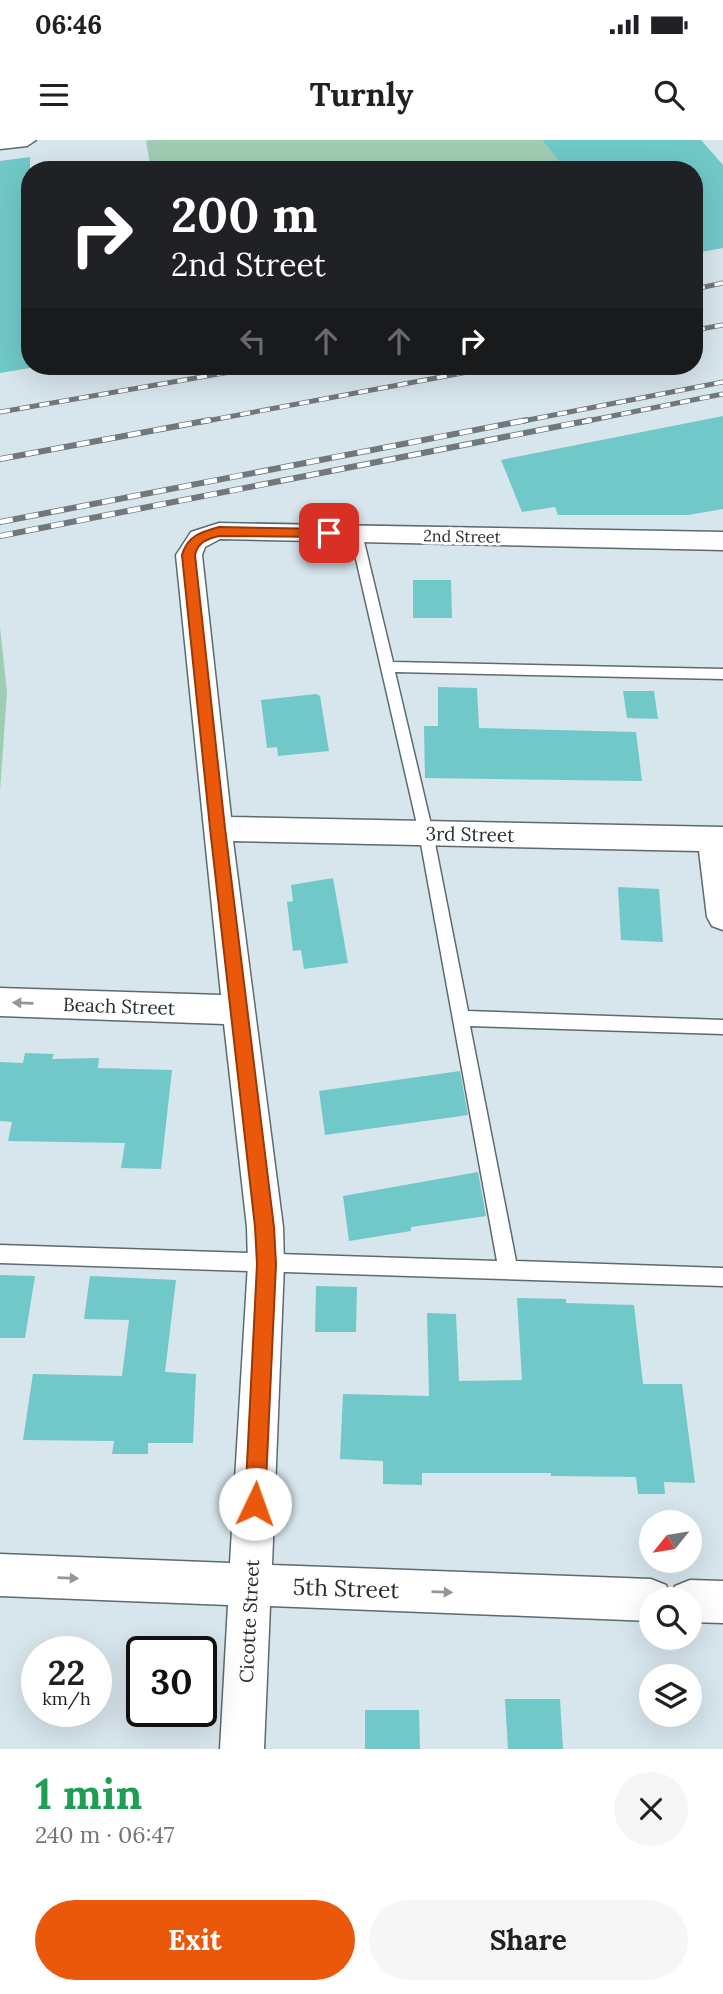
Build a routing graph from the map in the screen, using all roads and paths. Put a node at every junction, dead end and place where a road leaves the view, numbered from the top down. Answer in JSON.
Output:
{"nodes":[{"id":1,"x":27,"y":140,"type":"edge"},
{"id":2,"x":0,"y":143,"type":"edge"},
{"id":3,"x":356,"y":533,"type":"junction"},
{"id":4,"x":202,"y":536,"type":"joint"},
{"id":5,"x":723,"y":541,"type":"edge"},
{"id":6,"x":387,"y":667,"type":"junction"},
{"id":7,"x":723,"y":674,"type":"edge"},
{"id":8,"x":217,"y":828,"type":"junction"},
{"id":9,"x":426,"y":833,"type":"junction"},
{"id":10,"x":718,"y":839,"type":"edge"},
{"id":11,"x":723,"y":917,"type":"edge"},
{"id":12,"x":0,"y":1002,"type":"edge"},
{"id":13,"x":238,"y":1010,"type":"junction"},
{"id":14,"x":461,"y":1018,"type":"junction"},
{"id":15,"x":723,"y":1027,"type":"edge"},
{"id":16,"x":0,"y":1254,"type":"edge"},
{"id":17,"x":267,"y":1264,"type":"junction"},
{"id":18,"x":509,"y":1270,"type":"junction"},
{"id":19,"x":723,"y":1277,"type":"edge"},
{"id":20,"x":0,"y":1575,"type":"edge"},
{"id":21,"x":251,"y":1585,"type":"junction"},
{"id":22,"x":639,"y":1600,"type":"edge"},
{"id":23,"x":702,"y":1601,"type":"edge"},
{"id":24,"x":723,"y":1602,"type":"edge"},
{"id":25,"x":242,"y":1749,"type":"edge"}],
"edges":[{"from":1,"to":2,"type":"street"},
{"from":3,"to":4,"type":"street","name":"2nd Street"},
{"from":3,"to":5,"type":"street","name":"2nd Street"},
{"from":3,"to":6,"type":"lane"},
{"from":4,"to":8,"type":"street","name":"Cicotte Street"},
{"from":6,"to":7,"type":"lane"},
{"from":6,"to":9,"type":"lane"},
{"from":8,"to":9,"type":"street","name":"3rd Street"},
{"from":8,"to":13,"type":"street","name":"Cicotte Street"},
{"from":9,"to":10,"type":"street","name":"3rd Street"},
{"from":9,"to":14,"type":"lane"},
{"from":10,"to":11,"type":"street"},
{"from":13,"to":12,"type":"street","name":"Beach Street","one_way":true},
{"from":13,"to":17,"type":"street","name":"Cicotte Street"},
{"from":14,"to":15,"type":"lane"},
{"from":14,"to":18,"type":"lane"},
{"from":16,"to":17,"type":"lane"},
{"from":17,"to":18,"type":"lane"},
{"from":17,"to":21,"type":"street","name":"Cicotte Street"},
{"from":18,"to":19,"type":"lane"},
{"from":20,"to":21,"type":"street","name":"5th Street","one_way":true},
{"from":21,"to":22,"type":"street","name":"5th Street","one_way":true},
{"from":21,"to":25,"type":"street","name":"Cicotte Street"},
{"from":23,"to":24,"type":"street"}]}
